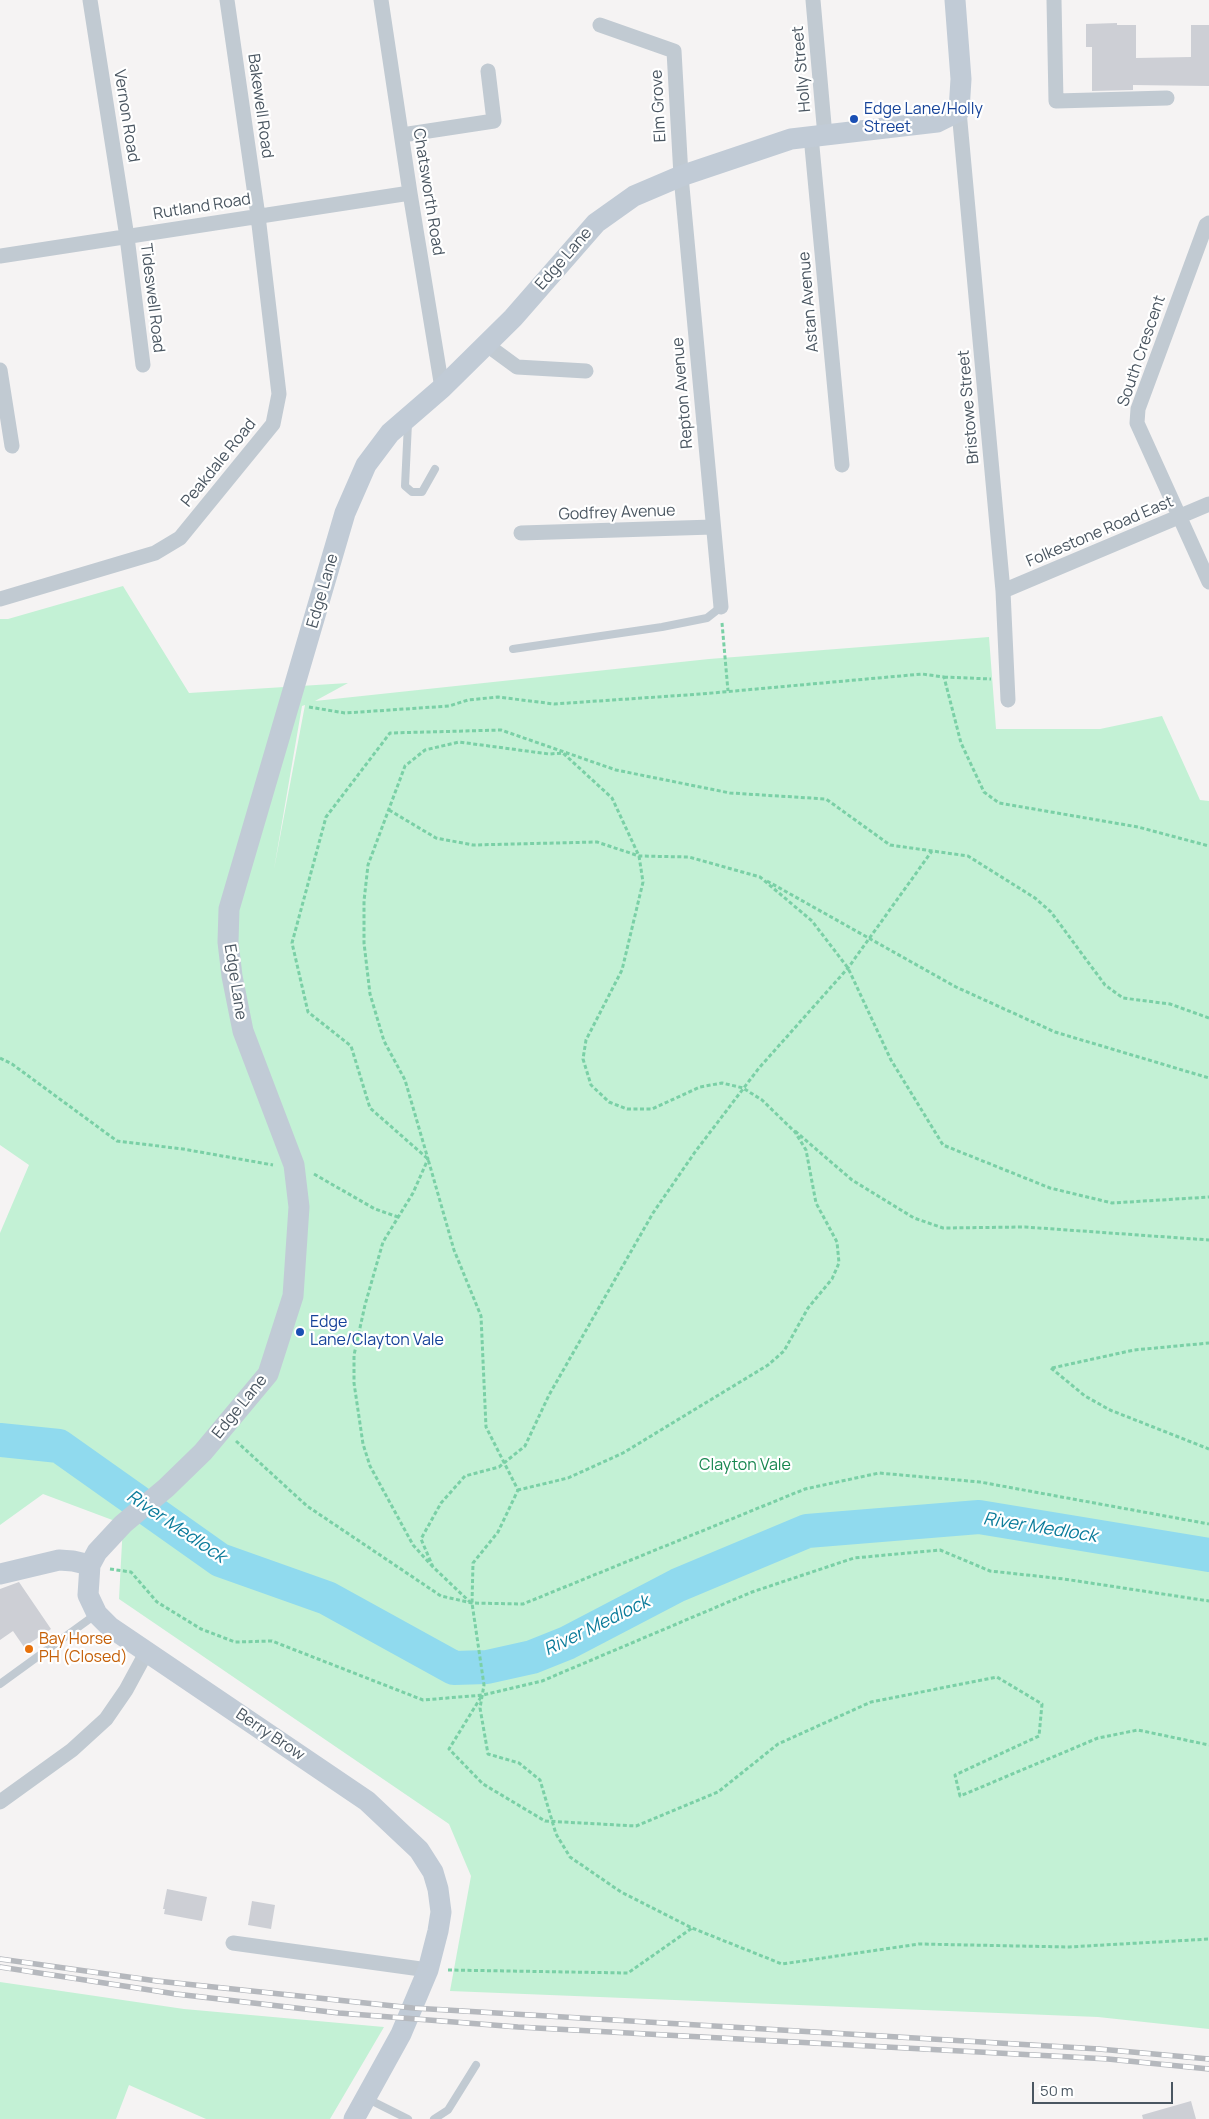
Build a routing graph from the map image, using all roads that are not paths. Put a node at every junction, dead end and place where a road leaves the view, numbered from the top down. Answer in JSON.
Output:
{"nodes":[{"id":1,"x":90,"y":0,"type":"edge"},
{"id":2,"x":227,"y":0,"type":"edge"},
{"id":3,"x":381,"y":0,"type":"edge"},
{"id":4,"x":813,"y":0,"type":"edge"},
{"id":5,"x":955,"y":0,"type":"edge"},
{"id":6,"x":1054,"y":0,"type":"edge"},
{"id":7,"x":600,"y":25,"type":"dead end"},
{"id":8,"x":488,"y":71,"type":"dead end"},
{"id":9,"x":1167,"y":98,"type":"dead end"},
{"id":10,"x":959,"y":111,"type":"junction"},
{"id":11,"x":402,"y":135,"type":"junction"},
{"id":12,"x":818,"y":136,"type":"junction"},
{"id":13,"x":681,"y":176,"type":"junction"},
{"id":14,"x":410,"y":193,"type":"junction"},
{"id":15,"x":258,"y":216,"type":"junction"},
{"id":16,"x":1209,"y":223,"type":"edge"},
{"id":17,"x":127,"y":236,"type":"junction"},
{"id":18,"x":0,"y":256,"type":"edge"},
{"id":19,"x":487,"y":345,"type":"junction"},
{"id":20,"x":143,"y":365,"type":"dead end"},
{"id":21,"x":0,"y":370,"type":"edge"},
{"id":22,"x":586,"y":371,"type":"dead end"},
{"id":23,"x":442,"y":388,"type":"junction"},
{"id":24,"x":408,"y":418,"type":"junction"},
{"id":25,"x":12,"y":446,"type":"dead end"},
{"id":26,"x":842,"y":465,"type":"dead end"},
{"id":27,"x":435,"y":468,"type":"dead end"},
{"id":28,"x":1209,"y":504,"type":"edge"},
{"id":29,"x":1180,"y":518,"type":"junction"},
{"id":30,"x":713,"y":527,"type":"junction"},
{"id":31,"x":521,"y":533,"type":"dead end"},
{"id":32,"x":1209,"y":582,"type":"edge"},
{"id":33,"x":1003,"y":591,"type":"junction"},
{"id":34,"x":0,"y":599,"type":"edge"},
{"id":35,"x":721,"y":607,"type":"joint"},
{"id":36,"x":513,"y":649,"type":"dead end"},
{"id":37,"x":1008,"y":700,"type":"dead end"},
{"id":38,"x":123,"y":1524,"type":"joint"},
{"id":39,"x":90,"y":1566,"type":"junction"},
{"id":40,"x":0,"y":1574,"type":"edge"},
{"id":41,"x":97,"y":1614,"type":"junction"},
{"id":42,"x":146,"y":1653,"type":"junction"},
{"id":43,"x":0,"y":1684,"type":"edge"},
{"id":44,"x":0,"y":1802,"type":"edge"},
{"id":45,"x":233,"y":1943,"type":"dead end"},
{"id":46,"x":428,"y":1970,"type":"junction"},
{"id":47,"x":476,"y":2066,"type":"dead end"},
{"id":48,"x":366,"y":2098,"type":"junction"},
{"id":49,"x":354,"y":2119,"type":"edge"},
{"id":50,"x":408,"y":2119,"type":"edge"},
{"id":51,"x":434,"y":2119,"type":"edge"}],
"edges":[{"from":1,"to":17,"type":"street","name":"Vernon Road"},
{"from":2,"to":15,"type":"street","name":"Bakewell Road"},
{"from":3,"to":11,"type":"street","name":"Chatsworth Road"},
{"from":4,"to":12,"type":"street","name":"Holly Street"},
{"from":5,"to":10,"type":"street"},
{"from":6,"to":9,"type":"street"},
{"from":7,"to":13,"type":"street","name":"Elm Grove"},
{"from":8,"to":11,"type":"street"},
{"from":10,"to":12,"type":"street","name":"Edge Lane"},
{"from":10,"to":33,"type":"street","name":"Bristowe Street"},
{"from":11,"to":14,"type":"street","name":"Chatsworth Road"},
{"from":12,"to":13,"type":"street","name":"Edge Lane"},
{"from":12,"to":26,"type":"street","name":"Astan Avenue"},
{"from":13,"to":19,"type":"street","name":"Edge Lane"},
{"from":13,"to":30,"type":"street","name":"Repton Avenue"},
{"from":14,"to":15,"type":"street","name":"Rutland Road"},
{"from":14,"to":23,"type":"street","name":"Chatsworth Road"},
{"from":15,"to":17,"type":"street","name":"Rutland Road"},
{"from":15,"to":34,"type":"street","name":"Peakdale Road"},
{"from":16,"to":29,"type":"street","name":"South Crescent"},
{"from":17,"to":18,"type":"street","name":"Rutland Road"},
{"from":17,"to":20,"type":"street","name":"Tideswell Road"},
{"from":19,"to":22,"type":"street"},
{"from":19,"to":23,"type":"street","name":"Edge Lane"},
{"from":21,"to":25,"type":"street"},
{"from":23,"to":24,"type":"street","name":"Edge Lane"},
{"from":24,"to":27,"type":"lane"},
{"from":24,"to":38,"type":"street","name":"Edge Lane"},
{"from":28,"to":29,"type":"street","name":"Folkestone Road East"},
{"from":29,"to":32,"type":"street","name":"South Crescent"},
{"from":29,"to":33,"type":"street","name":"Folkestone Road East"},
{"from":30,"to":31,"type":"street","name":"Godfrey Avenue"},
{"from":30,"to":35,"type":"street","name":"Repton Avenue"},
{"from":33,"to":37,"type":"street","name":"Bristowe Street"},
{"from":35,"to":36,"type":"lane"},
{"from":38,"to":39,"type":"street","name":"Berry Brow"},
{"from":39,"to":40,"type":"street"},
{"from":39,"to":41,"type":"street","name":"Berry Brow"},
{"from":41,"to":42,"type":"street","name":"Berry Brow"},
{"from":41,"to":43,"type":"lane"},
{"from":42,"to":44,"type":"street"},
{"from":42,"to":46,"type":"street","name":"Berry Brow"},
{"from":45,"to":46,"type":"street"},
{"from":46,"to":48,"type":"street","name":"Berry Brow"},
{"from":47,"to":51,"type":"lane"},
{"from":48,"to":49,"type":"street","name":"Berry Brow"},
{"from":48,"to":50,"type":"lane"}]}
